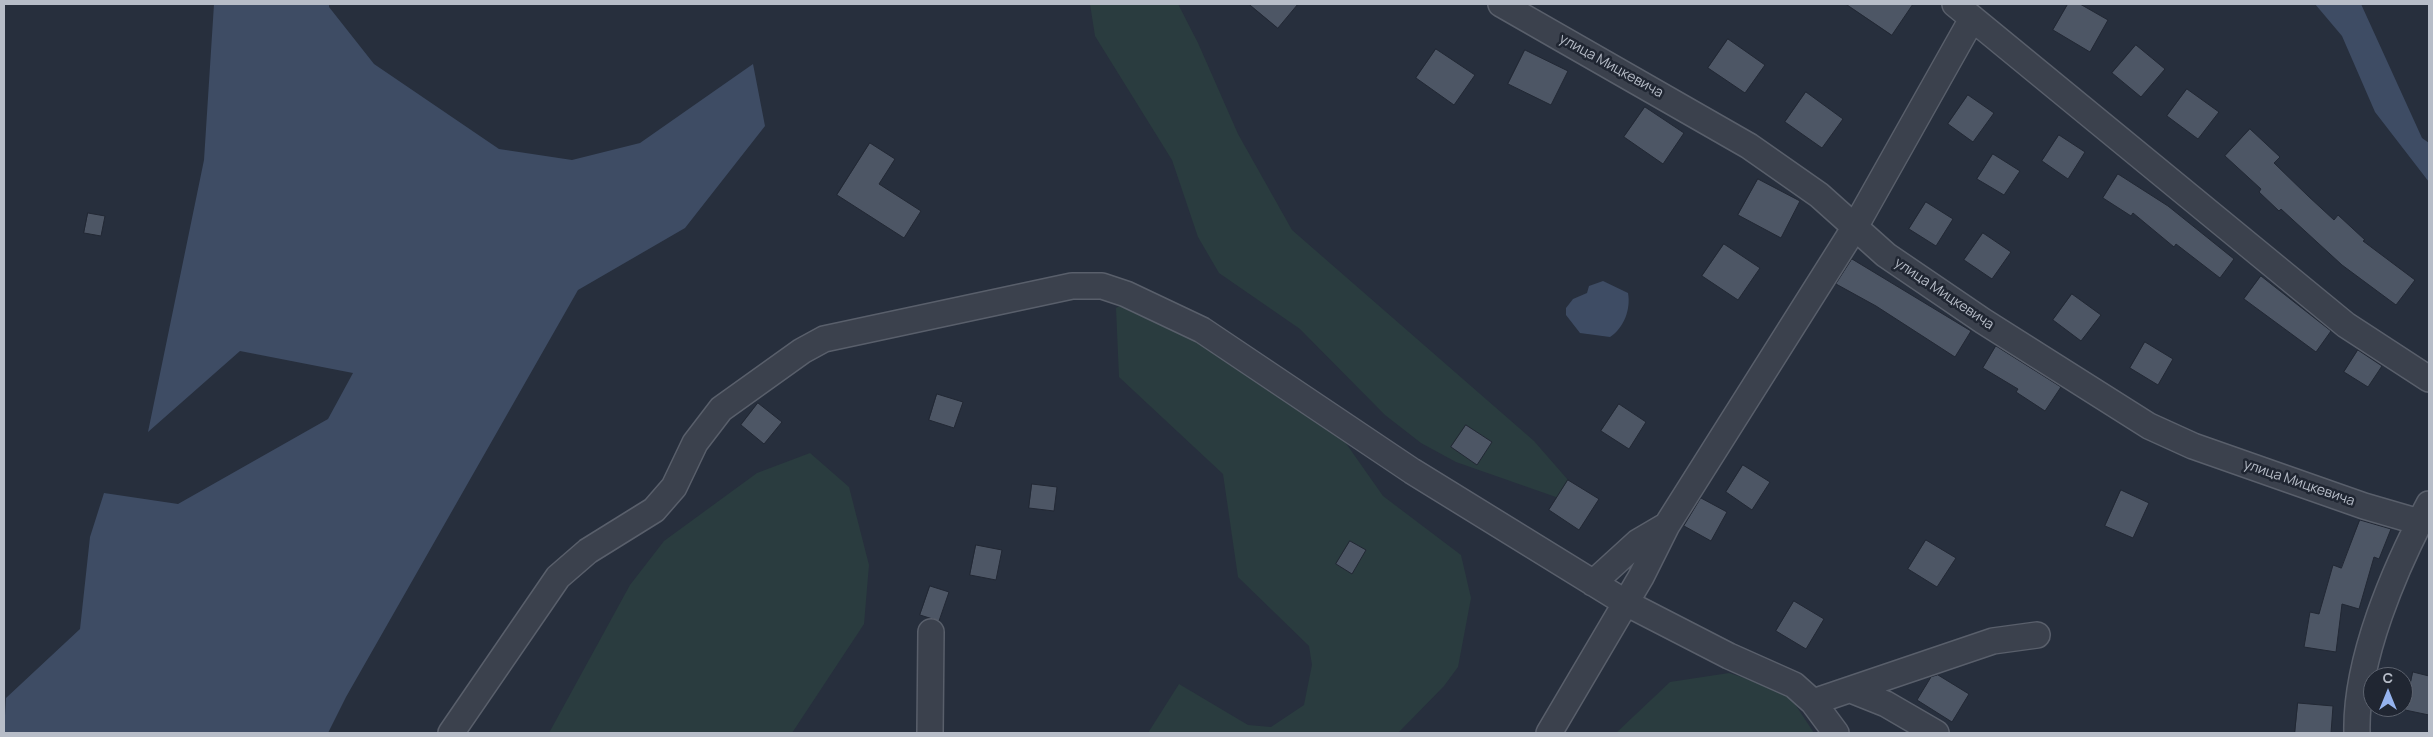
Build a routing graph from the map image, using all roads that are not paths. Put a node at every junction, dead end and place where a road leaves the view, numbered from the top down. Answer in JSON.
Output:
{"nodes":[{"id":1,"x":1501,"y":4,"type":"edge"},
{"id":2,"x":1964,"y":12,"type":"edge"},
{"id":3,"x":1855,"y":228,"type":"junction"},
{"id":4,"x":2429,"y":379,"type":"edge"},
{"id":5,"x":2424,"y":513,"type":"edge"},
{"id":6,"x":1667,"y":525,"type":"junction"},
{"id":7,"x":1593,"y":583,"type":"junction"},
{"id":8,"x":1626,"y":604,"type":"junction"},
{"id":9,"x":931,"y":632,"type":"dead end"},
{"id":10,"x":2037,"y":635,"type":"dead end"},
{"id":11,"x":1851,"y":690,"type":"junction"},
{"id":12,"x":1813,"y":702,"type":"junction"},
{"id":13,"x":451,"y":733,"type":"edge"},
{"id":14,"x":930,"y":733,"type":"edge"},
{"id":15,"x":1549,"y":733,"type":"edge"},
{"id":16,"x":1836,"y":733,"type":"edge"},
{"id":17,"x":1936,"y":733,"type":"edge"},
{"id":18,"x":2357,"y":733,"type":"edge"}],
"edges":[{"from":1,"to":3,"type":"street","name":"улица Мицкевича"},
{"from":2,"to":3,"type":"street"},
{"from":2,"to":4,"type":"street"},
{"from":3,"to":5,"type":"street","name":"улица Мицкевича"},
{"from":3,"to":6,"type":"street"},
{"from":5,"to":18,"type":"street"},
{"from":6,"to":7,"type":"street"},
{"from":6,"to":8,"type":"street"},
{"from":7,"to":8,"type":"street"},
{"from":7,"to":13,"type":"street"},
{"from":8,"to":12,"type":"street"},
{"from":8,"to":15,"type":"street"},
{"from":9,"to":14,"type":"street"},
{"from":10,"to":11,"type":"street"},
{"from":11,"to":12,"type":"street"},
{"from":11,"to":17,"type":"street"},
{"from":12,"to":16,"type":"street"}]}
